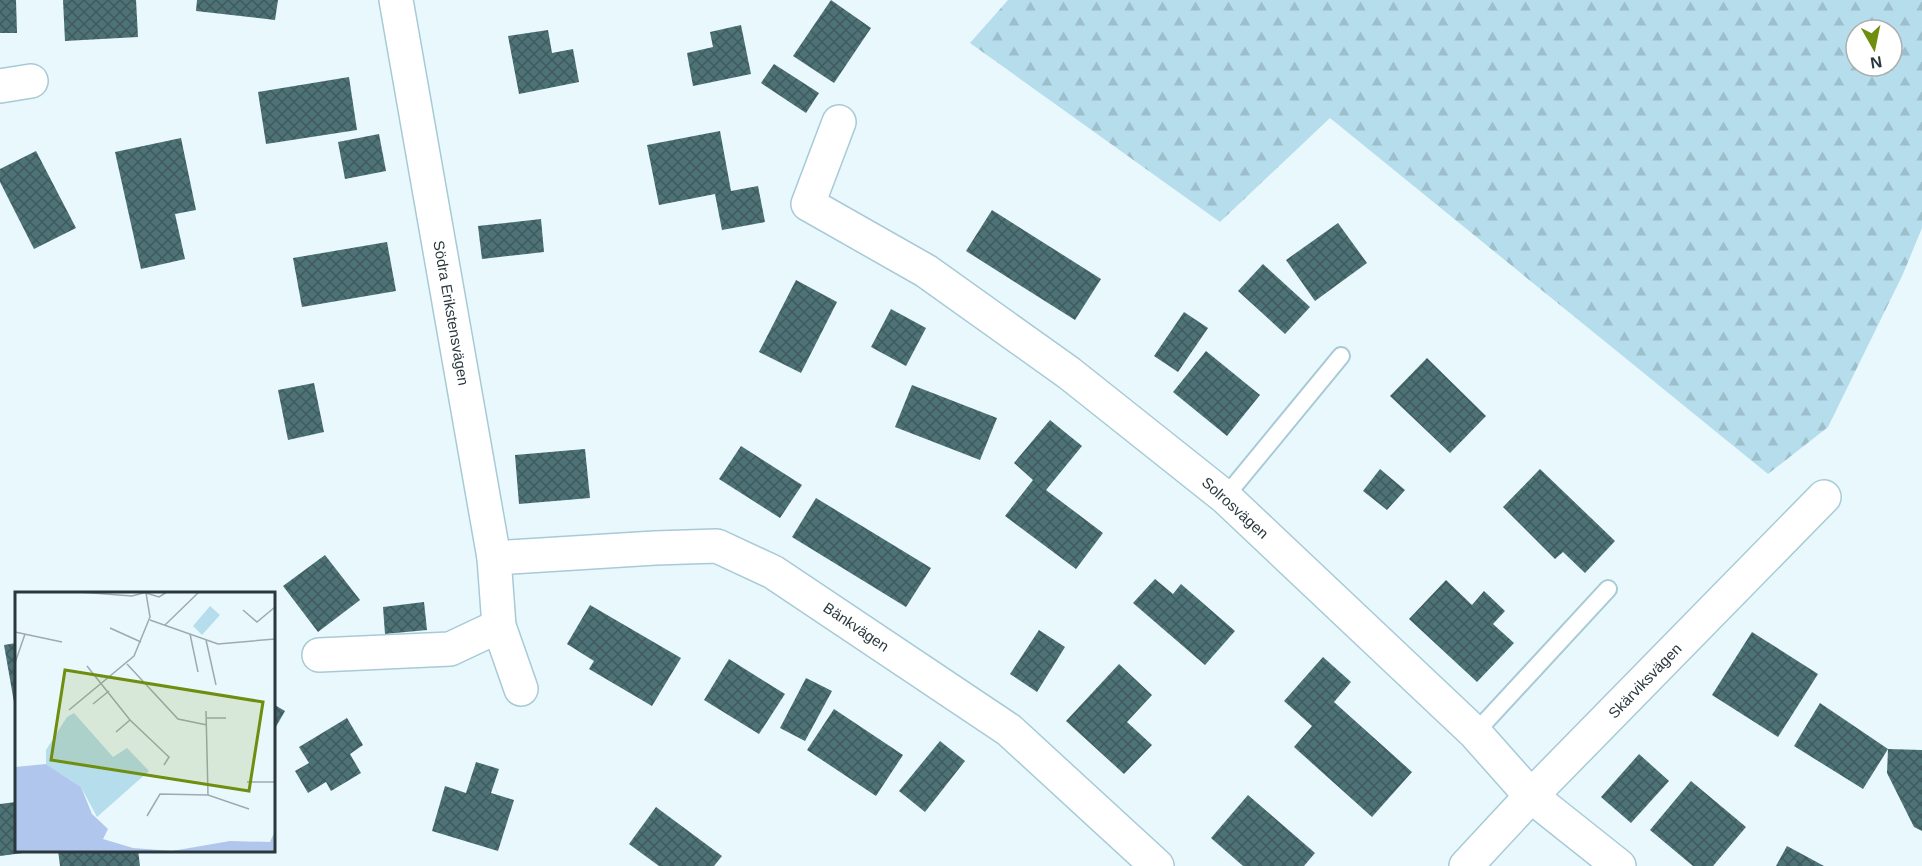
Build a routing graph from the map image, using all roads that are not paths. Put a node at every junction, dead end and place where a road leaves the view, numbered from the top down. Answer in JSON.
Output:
{"nodes":[{"id":1,"x":396,"y":0,"type":"edge"},
{"id":2,"x":839,"y":122,"type":"dead end"},
{"id":3,"x":1341,"y":356,"type":"dead end"},
{"id":4,"x":1225,"y":497,"type":"junction"},
{"id":5,"x":1824,"y":497,"type":"dead end"},
{"id":6,"x":494,"y":558,"type":"junction"},
{"id":7,"x":1608,"y":589,"type":"dead end"},
{"id":8,"x":499,"y":626,"type":"junction"},
{"id":9,"x":319,"y":655,"type":"dead end"},
{"id":10,"x":520,"y":689,"type":"dead end"},
{"id":11,"x":1475,"y":733,"type":"junction"},
{"id":12,"x":1532,"y":796,"type":"junction"},
{"id":13,"x":1157,"y":866,"type":"edge"},
{"id":14,"x":1466,"y":866,"type":"edge"},
{"id":15,"x":1619,"y":866,"type":"edge"}],
"edges":[{"from":1,"to":6,"type":"street","name":"Södra Erikstensvägen"},
{"from":2,"to":4,"type":"street","name":"Solrosvägen"},
{"from":3,"to":4,"type":"lane"},
{"from":4,"to":11,"type":"street","name":"Solrosvägen"},
{"from":5,"to":12,"type":"street","name":"Skärviksvägen"},
{"from":6,"to":8,"type":"street","name":"Södra Erikstensvägen"},
{"from":6,"to":13,"type":"street","name":"Bänkvägen"},
{"from":7,"to":11,"type":"lane"},
{"from":8,"to":9,"type":"street"},
{"from":8,"to":10,"type":"street","name":"Södra Erikstensvägen"},
{"from":11,"to":12,"type":"street","name":"Solrosvägen"},
{"from":12,"to":14,"type":"street","name":"Skärviksvägen"},
{"from":12,"to":15,"type":"street","name":"Solrosvägen"}]}
